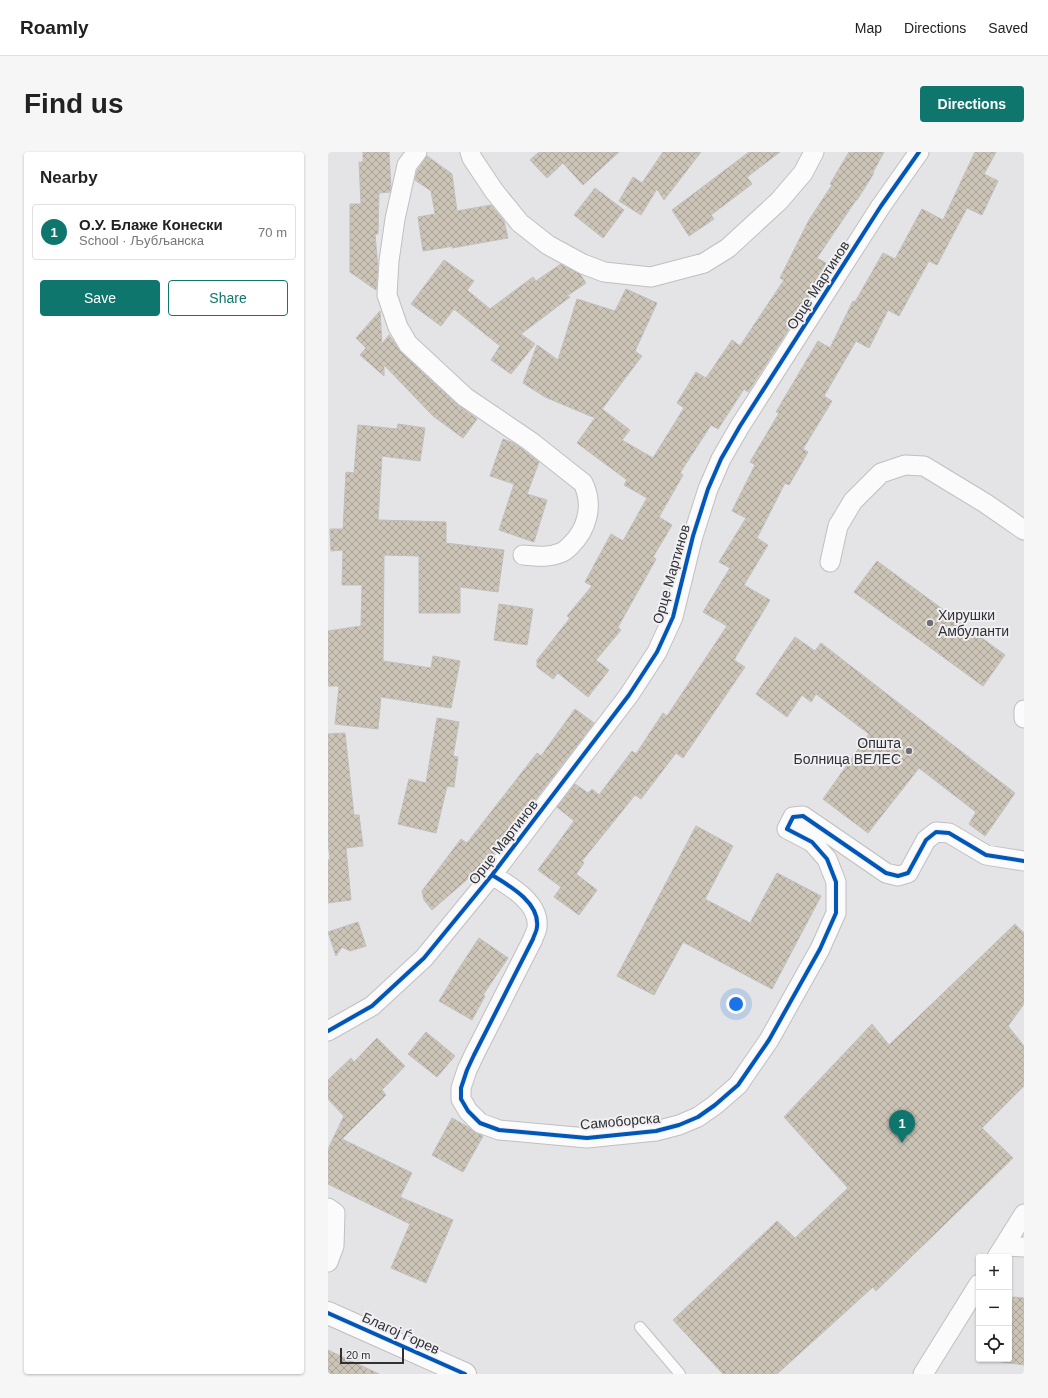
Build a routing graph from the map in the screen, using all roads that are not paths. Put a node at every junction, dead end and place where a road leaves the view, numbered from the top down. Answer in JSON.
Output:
{"nodes":[{"id":1,"x":416,"y":152,"type":"edge"},
{"id":2,"x":470,"y":152,"type":"edge"},
{"id":3,"x":814,"y":152,"type":"edge"},
{"id":4,"x":919,"y":152,"type":"edge"},
{"id":5,"x":1024,"y":530,"type":"edge"},
{"id":6,"x":523,"y":555,"type":"dead end"},
{"id":7,"x":830,"y":562,"type":"dead end"},
{"id":8,"x":1024,"y":710,"type":"edge"},
{"id":9,"x":1024,"y":718,"type":"edge"},
{"id":10,"x":1024,"y":861,"type":"edge"},
{"id":11,"x":492,"y":875,"type":"junction"},
{"id":12,"x":328,"y":1031,"type":"edge"},
{"id":13,"x":328,"y":1208,"type":"edge"},
{"id":14,"x":1024,"y":1214,"type":"edge"},
{"id":15,"x":1024,"y":1247,"type":"edge"},
{"id":16,"x":1001,"y":1252,"type":"edge"},
{"id":17,"x":328,"y":1262,"type":"edge"},
{"id":18,"x":976,"y":1289,"type":"edge"},
{"id":19,"x":328,"y":1313,"type":"edge"},
{"id":20,"x":640,"y":1327,"type":"dead end"},
{"id":21,"x":465,"y":1374,"type":"edge"},
{"id":22,"x":680,"y":1374,"type":"edge"},
{"id":23,"x":923,"y":1374,"type":"edge"}],
"edges":[{"from":1,"to":6,"type":"street"},
{"from":2,"to":3,"type":"street"},
{"from":4,"to":11,"type":"street","name":"Орце Мартинов"},
{"from":5,"to":7,"type":"street"},
{"from":8,"to":9,"type":"street"},
{"from":10,"to":11,"type":"street","name":"Самоборска"},
{"from":11,"to":12,"type":"street","name":"Орце Мартинов"},
{"from":13,"to":17,"type":"street"},
{"from":14,"to":16,"type":"street"},
{"from":15,"to":16,"type":"street"},
{"from":18,"to":23,"type":"street"},
{"from":19,"to":21,"type":"main road","name":"Благој Ѓорев"},
{"from":20,"to":22,"type":"lane"}]}
